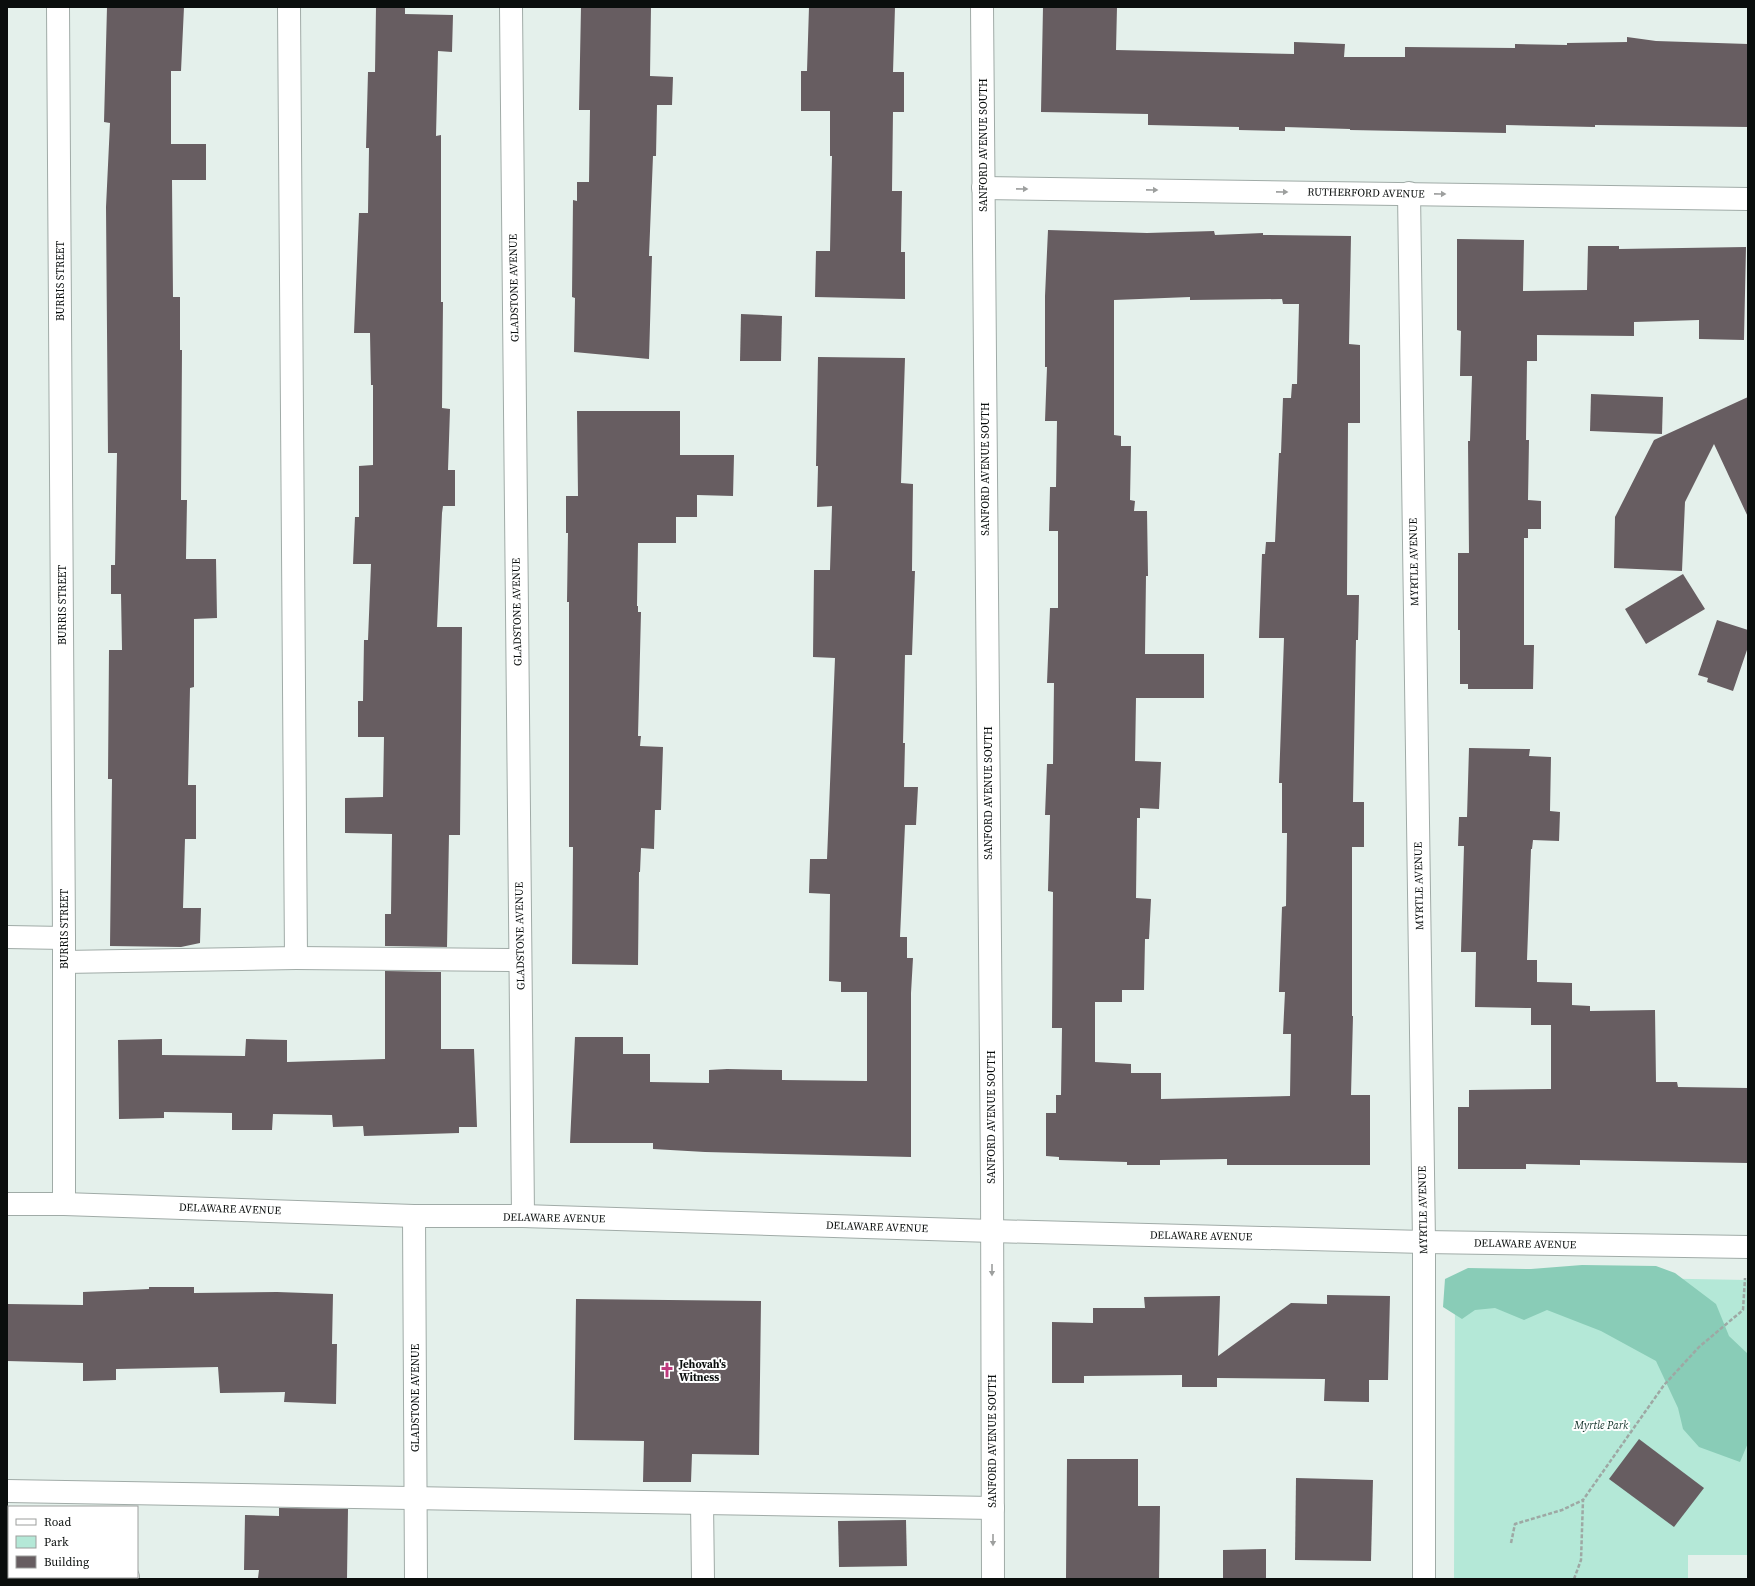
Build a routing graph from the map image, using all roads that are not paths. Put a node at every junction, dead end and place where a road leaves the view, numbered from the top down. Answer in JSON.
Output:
{"nodes":[{"id":1,"x":58,"y":7,"type":"edge"},
{"id":2,"x":289,"y":7,"type":"edge"},
{"id":3,"x":511,"y":7,"type":"edge"},
{"id":4,"x":982,"y":7,"type":"edge"},
{"id":5,"x":983,"y":188,"type":"junction"},
{"id":6,"x":1409,"y":193,"type":"junction"},
{"id":7,"x":1748,"y":199,"type":"edge"},
{"id":8,"x":7,"y":937,"type":"edge"},
{"id":9,"x":64,"y":938,"type":"junction"},
{"id":10,"x":296,"y":958,"type":"junction"},
{"id":11,"x":520,"y":960,"type":"junction"},
{"id":12,"x":64,"y":962,"type":"junction"},
{"id":13,"x":7,"y":1204,"type":"edge"},
{"id":14,"x":64,"y":1204,"type":"junction"},
{"id":15,"x":414,"y":1216,"type":"junction"},
{"id":16,"x":522,"y":1216,"type":"junction"},
{"id":17,"x":992,"y":1231,"type":"junction"},
{"id":18,"x":1424,"y":1242,"type":"junction"},
{"id":19,"x":1747,"y":1247,"type":"edge"},
{"id":20,"x":7,"y":1491,"type":"edge"},
{"id":21,"x":416,"y":1498,"type":"junction"},
{"id":22,"x":127,"y":1500,"type":"edge"},
{"id":23,"x":702,"y":1504,"type":"junction"},
{"id":24,"x":993,"y":1508,"type":"junction"},
{"id":25,"x":416,"y":1579,"type":"edge"},
{"id":26,"x":703,"y":1579,"type":"edge"},
{"id":27,"x":993,"y":1579,"type":"edge"},
{"id":28,"x":1424,"y":1579,"type":"edge"}],
"edges":[{"from":1,"to":9,"type":"street","name":"BURRIS STREET"},
{"from":2,"to":10,"type":"street"},
{"from":3,"to":11,"type":"street","name":"GLADSTONE AVENUE"},
{"from":4,"to":5,"type":"street","name":"SANFORD AVENUE SOUTH"},
{"from":5,"to":6,"type":"street","name":"RUTHERFORD AVENUE","one_way":true},
{"from":5,"to":17,"type":"street","name":"SANFORD AVENUE SOUTH"},
{"from":6,"to":7,"type":"street","name":"RUTHERFORD AVENUE","one_way":true},
{"from":6,"to":18,"type":"street","name":"MYRTLE AVENUE"},
{"from":8,"to":9,"type":"street"},
{"from":9,"to":12,"type":"street","name":"BURRIS STREET"},
{"from":10,"to":11,"type":"street"},
{"from":10,"to":12,"type":"street"},
{"from":11,"to":16,"type":"street","name":"GLADSTONE AVENUE"},
{"from":12,"to":14,"type":"street","name":"BURRIS STREET"},
{"from":13,"to":14,"type":"street","name":"DELAWARE AVENUE"},
{"from":14,"to":15,"type":"street","name":"DELAWARE AVENUE"},
{"from":15,"to":16,"type":"street","name":"DELAWARE AVENUE"},
{"from":15,"to":21,"type":"street","name":"GLADSTONE AVENUE"},
{"from":16,"to":17,"type":"street","name":"DELAWARE AVENUE"},
{"from":17,"to":18,"type":"street","name":"DELAWARE AVENUE"},
{"from":17,"to":24,"type":"street","name":"SANFORD AVENUE SOUTH","one_way":true},
{"from":18,"to":19,"type":"street","name":"DELAWARE AVENUE"},
{"from":18,"to":28,"type":"street","name":"MYRTLE AVENUE"},
{"from":20,"to":22,"type":"street"},
{"from":21,"to":22,"type":"street"},
{"from":21,"to":23,"type":"street"},
{"from":21,"to":25,"type":"street","name":"GLADSTONE AVENUE"},
{"from":23,"to":24,"type":"street"},
{"from":23,"to":26,"type":"street"},
{"from":24,"to":27,"type":"street","name":"SANFORD AVENUE SOUTH","one_way":true}]}
